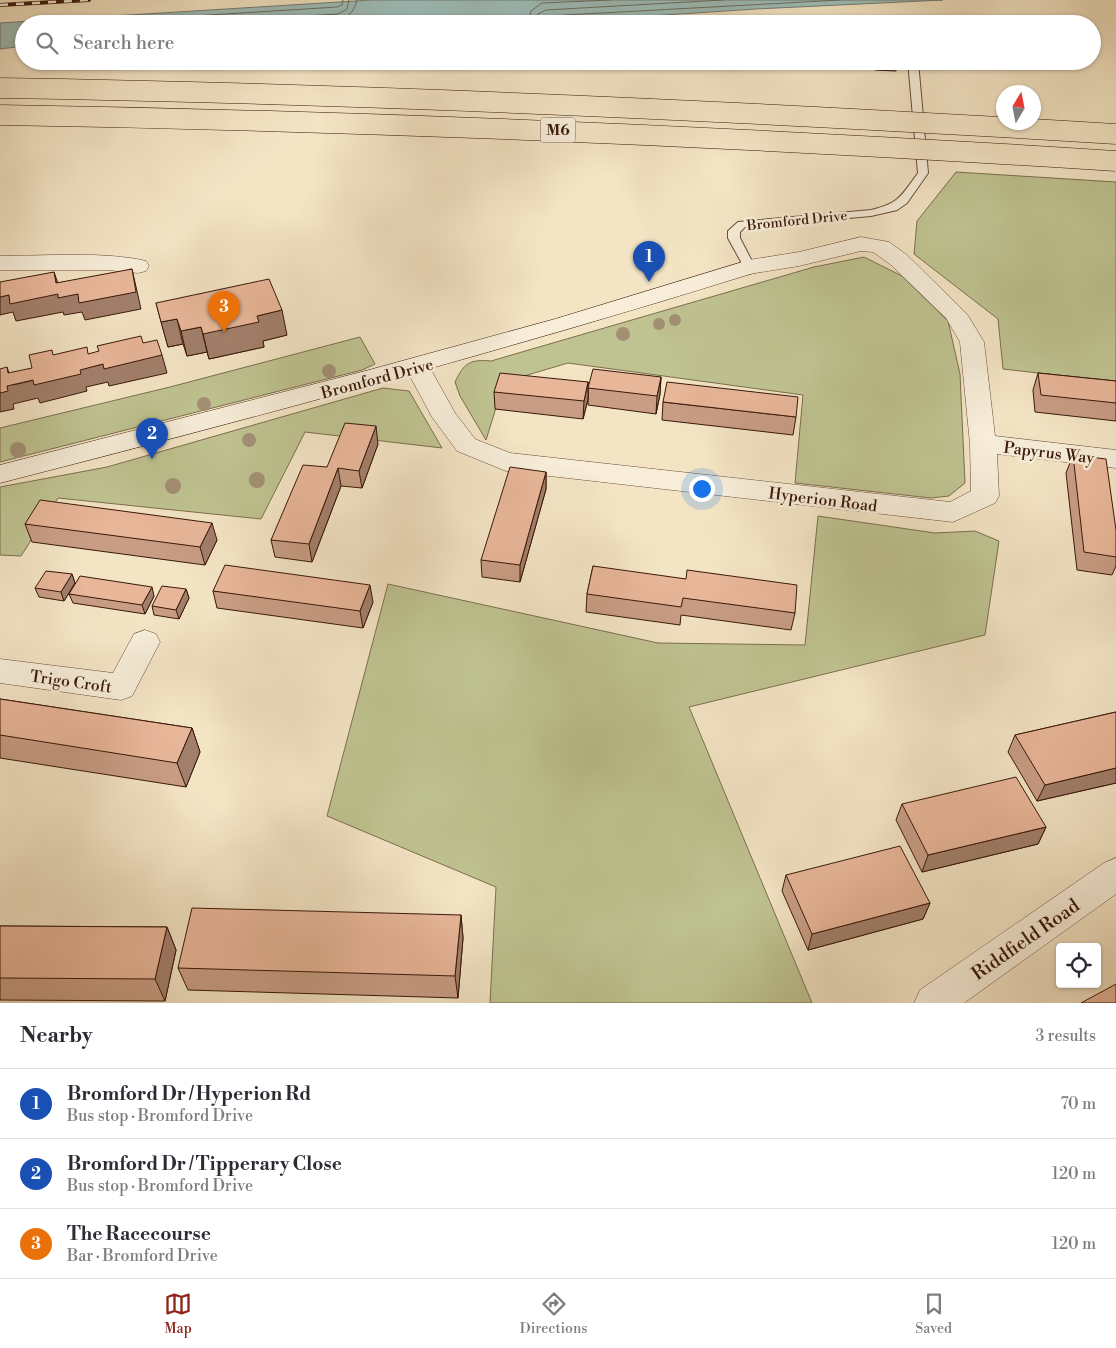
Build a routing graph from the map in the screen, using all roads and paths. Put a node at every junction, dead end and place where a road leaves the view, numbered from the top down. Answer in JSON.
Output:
{"nodes":[{"id":1,"x":914,"y":70,"type":"edge"},
{"id":2,"x":0,"y":88,"type":"edge"},
{"id":3,"x":0,"y":115,"type":"edge"},
{"id":4,"x":1116,"y":134,"type":"edge"},
{"id":5,"x":1116,"y":161,"type":"edge"},
{"id":6,"x":120,"y":244,"type":"dead end"},
{"id":7,"x":881,"y":247,"type":"joint"},
{"id":8,"x":0,"y":263,"type":"edge"},
{"id":9,"x":108,"y":263,"type":"junction"},
{"id":10,"x":138,"y":266,"type":"dead end"},
{"id":11,"x":749,"y":267,"type":"junction"},
{"id":12,"x":417,"y":367,"type":"junction"},
{"id":13,"x":982,"y":444,"type":"junction"},
{"id":14,"x":1116,"y":460,"type":"edge"},
{"id":15,"x":0,"y":474,"type":"edge"},
{"id":16,"x":145,"y":642,"type":"dead end"},
{"id":17,"x":0,"y":671,"type":"edge"},
{"id":18,"x":1116,"y":874,"type":"edge"},
{"id":19,"x":933,"y":1003,"type":"edge"}],
"edges":[{"from":1,"to":11,"type":"lane","name":"Bromford Drive"},
{"from":2,"to":4,"type":"highway","number":"M6","bridge":true},
{"from":3,"to":5,"type":"highway","number":"M6","bridge":true},
{"from":6,"to":9,"type":"street"},
{"from":7,"to":11,"type":"street","name":"Bromford Drive"},
{"from":7,"to":13,"type":"street","name":"Hyperion Road"},
{"from":8,"to":9,"type":"street"},
{"from":9,"to":10,"type":"street"},
{"from":11,"to":12,"type":"street","name":"Bromford Drive"},
{"from":12,"to":13,"type":"street","name":"Hyperion Road"},
{"from":12,"to":15,"type":"street","name":"Bromford Drive"},
{"from":13,"to":14,"type":"street","name":"Papyrus Way"},
{"from":16,"to":17,"type":"street","name":"Trigo Croft"},
{"from":18,"to":19,"type":"street","name":"Riddfield Road"}]}
